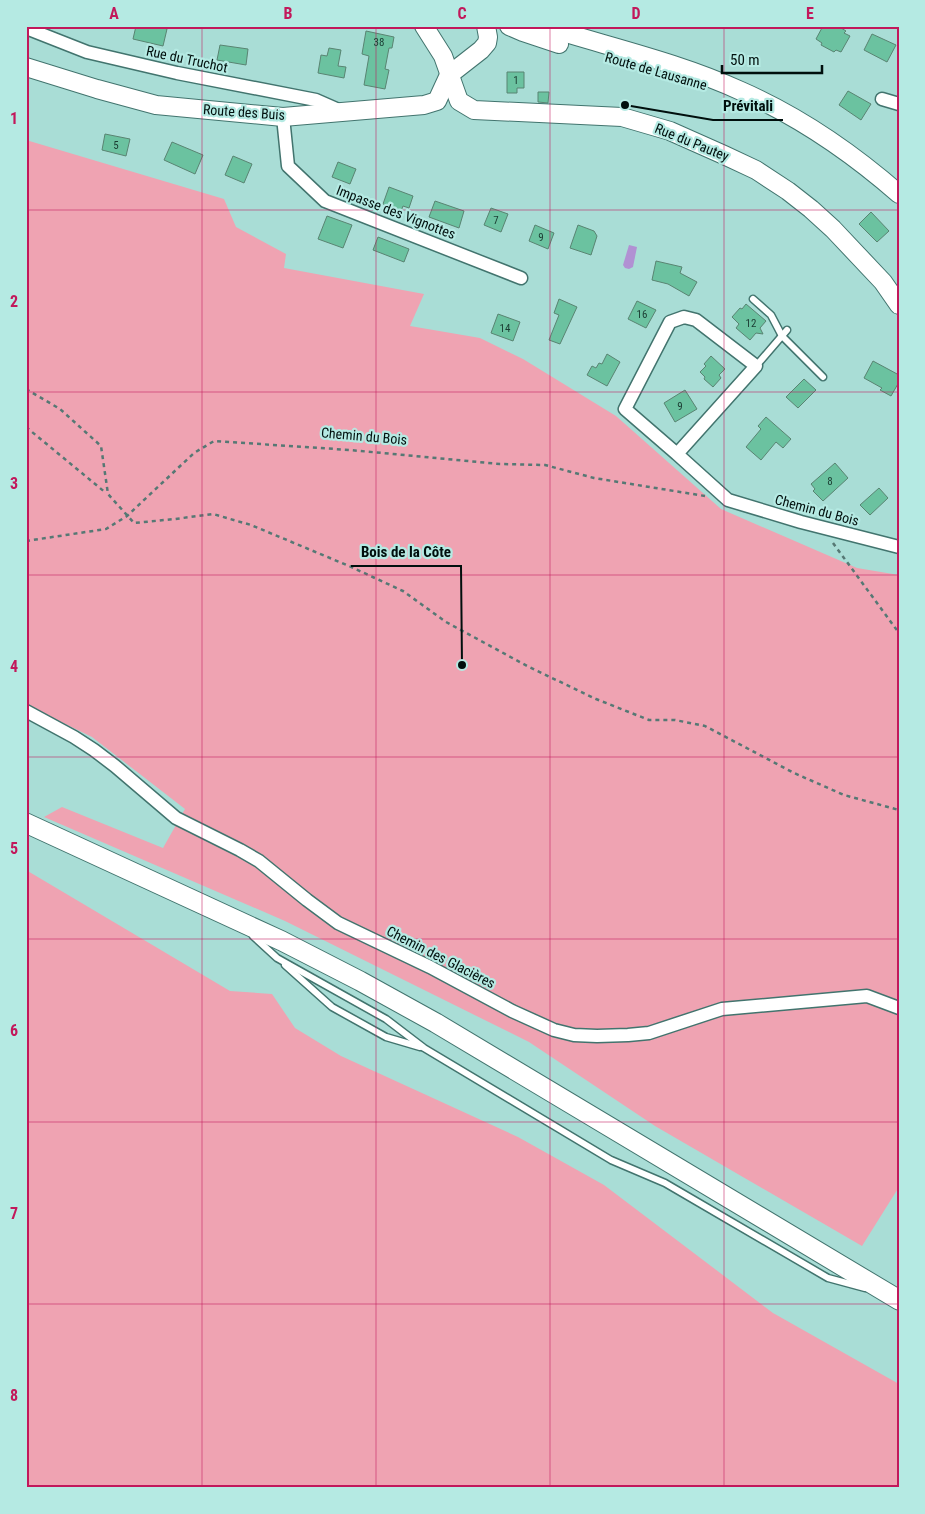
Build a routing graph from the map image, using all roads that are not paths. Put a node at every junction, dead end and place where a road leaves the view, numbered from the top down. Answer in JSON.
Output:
{"nodes":[{"id":1,"x":424,"y":26,"type":"edge"},
{"id":2,"x":486,"y":26,"type":"edge"},
{"id":3,"x":509,"y":26,"type":"edge"},
{"id":4,"x":543,"y":26,"type":"edge"},
{"id":5,"x":26,"y":28,"type":"edge"},
{"id":6,"x":26,"y":67,"type":"edge"},
{"id":7,"x":449,"y":75,"type":"junction"},
{"id":8,"x":882,"y":99,"type":"dead end"},
{"id":9,"x":899,"y":104,"type":"edge"},
{"id":10,"x":343,"y":112,"type":"junction"},
{"id":11,"x":283,"y":116,"type":"junction"},
{"id":12,"x":827,"y":140,"type":"junction"},
{"id":13,"x":899,"y":194,"type":"edge"},
{"id":14,"x":521,"y":278,"type":"dead end"},
{"id":15,"x":753,"y":299,"type":"dead end"},
{"id":16,"x":899,"y":305,"type":"edge"},
{"id":17,"x":787,"y":330,"type":"dead end"},
{"id":18,"x":782,"y":336,"type":"junction"},
{"id":19,"x":756,"y":366,"type":"junction"},
{"id":20,"x":823,"y":376,"type":"dead end"},
{"id":21,"x":677,"y":454,"type":"junction"},
{"id":22,"x":899,"y":547,"type":"edge"},
{"id":23,"x":26,"y":711,"type":"edge"},
{"id":24,"x":26,"y":823,"type":"edge"},
{"id":25,"x":234,"y":918,"type":"junction"},
{"id":26,"x":277,"y":958,"type":"junction"},
{"id":27,"x":899,"y":1008,"type":"edge"},
{"id":28,"x":424,"y":1048,"type":"junction"},
{"id":29,"x":895,"y":1298,"type":"edge"}],
"edges":[{"from":1,"to":7,"type":"street","name":"Rue du Pautey"},
{"from":2,"to":7,"type":"street"},
{"from":3,"to":12,"type":"street","name":"Route de Lausanne"},
{"from":4,"to":12,"type":"street","name":"Route de Lausanne"},
{"from":5,"to":10,"type":"street","name":"Rue du Truchot"},
{"from":6,"to":11,"type":"street","name":"Route des Buis"},
{"from":7,"to":10,"type":"street","name":"Route des Buis"},
{"from":7,"to":16,"type":"street","name":"Rue du Pautey"},
{"from":8,"to":9,"type":"street"},
{"from":10,"to":11,"type":"street","name":"Route des Buis"},
{"from":11,"to":14,"type":"street","name":"Impasse des Vignottes"},
{"from":12,"to":13,"type":"street","name":"Route de Lausanne"},
{"from":15,"to":18,"type":"lane"},
{"from":17,"to":18,"type":"lane"},
{"from":18,"to":19,"type":"lane"},
{"from":18,"to":20,"type":"lane"},
{"from":19,"to":21,"type":"street"},
{"from":19,"to":21,"type":"street","name":"Chemin du Bois"},
{"from":21,"to":22,"type":"street","name":"Chemin du Bois"},
{"from":23,"to":27,"type":"street","name":"Chemin des Glacières"},
{"from":24,"to":25,"type":"main road"},
{"from":25,"to":26,"type":"lane"},
{"from":25,"to":29,"type":"main road"},
{"from":26,"to":28,"type":"lane"},
{"from":26,"to":28,"type":"lane"},
{"from":28,"to":29,"type":"lane"}]}
